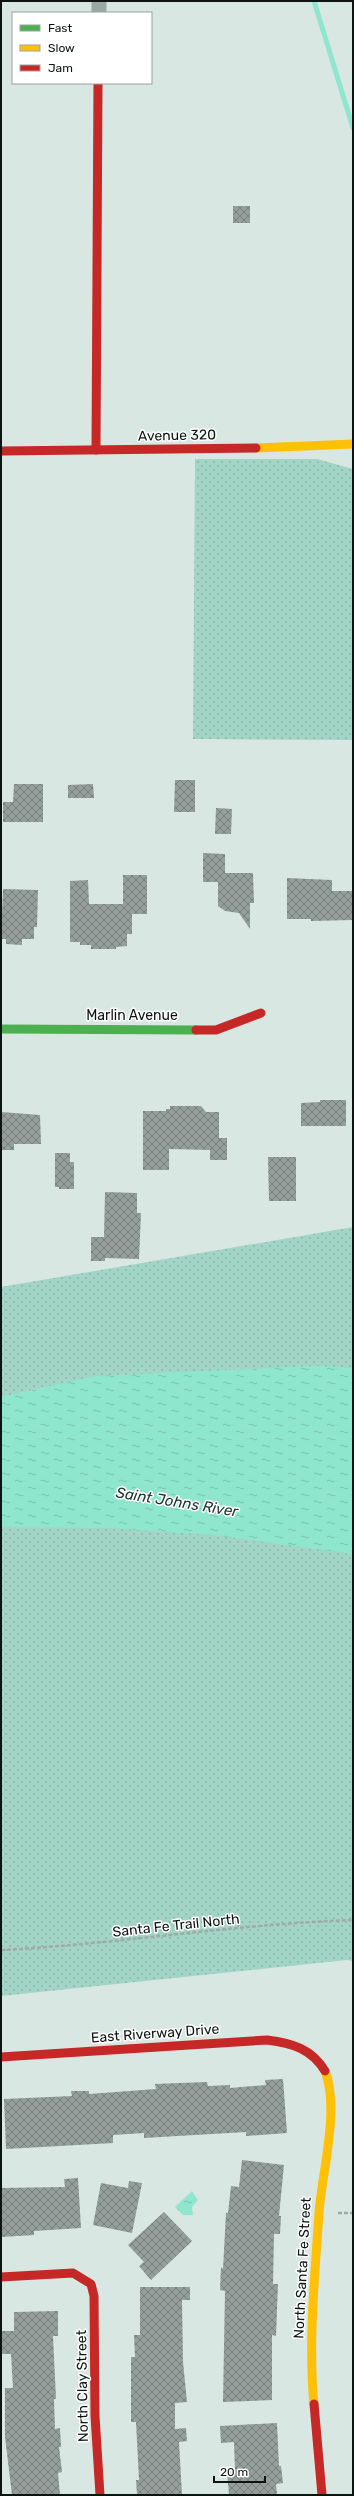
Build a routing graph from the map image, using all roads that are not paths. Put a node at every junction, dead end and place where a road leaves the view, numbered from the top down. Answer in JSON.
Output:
{"nodes":[{"id":1,"x":99,"y":1,"type":"edge"},
{"id":2,"x":99,"y":12,"type":"edge"},
{"id":3,"x":98,"y":84,"type":"edge"},
{"id":4,"x":353,"y":444,"type":"edge"},
{"id":5,"x":96,"y":450,"type":"junction"},
{"id":6,"x":1,"y":451,"type":"edge"},
{"id":7,"x":261,"y":1013,"type":"dead end"},
{"id":8,"x":1,"y":1028,"type":"edge"},
{"id":9,"x":308,"y":2051,"type":"joint"},
{"id":10,"x":1,"y":2057,"type":"edge"},
{"id":11,"x":1,"y":2277,"type":"edge"},
{"id":12,"x":100,"y":2495,"type":"edge"},
{"id":13,"x":322,"y":2495,"type":"edge"}],
"edges":[{"from":1,"to":2,"type":"street"},
{"from":3,"to":5,"type":"street"},
{"from":4,"to":5,"type":"street","name":"Avenue 320"},
{"from":5,"to":6,"type":"street","name":"Avenue 320"},
{"from":7,"to":8,"type":"street","name":"Marlin Avenue"},
{"from":9,"to":10,"type":"street","name":"East Riverway Drive"},
{"from":9,"to":13,"type":"street","name":"North Santa Fe Street"},
{"from":11,"to":12,"type":"street","name":"North Clay Street"}]}
